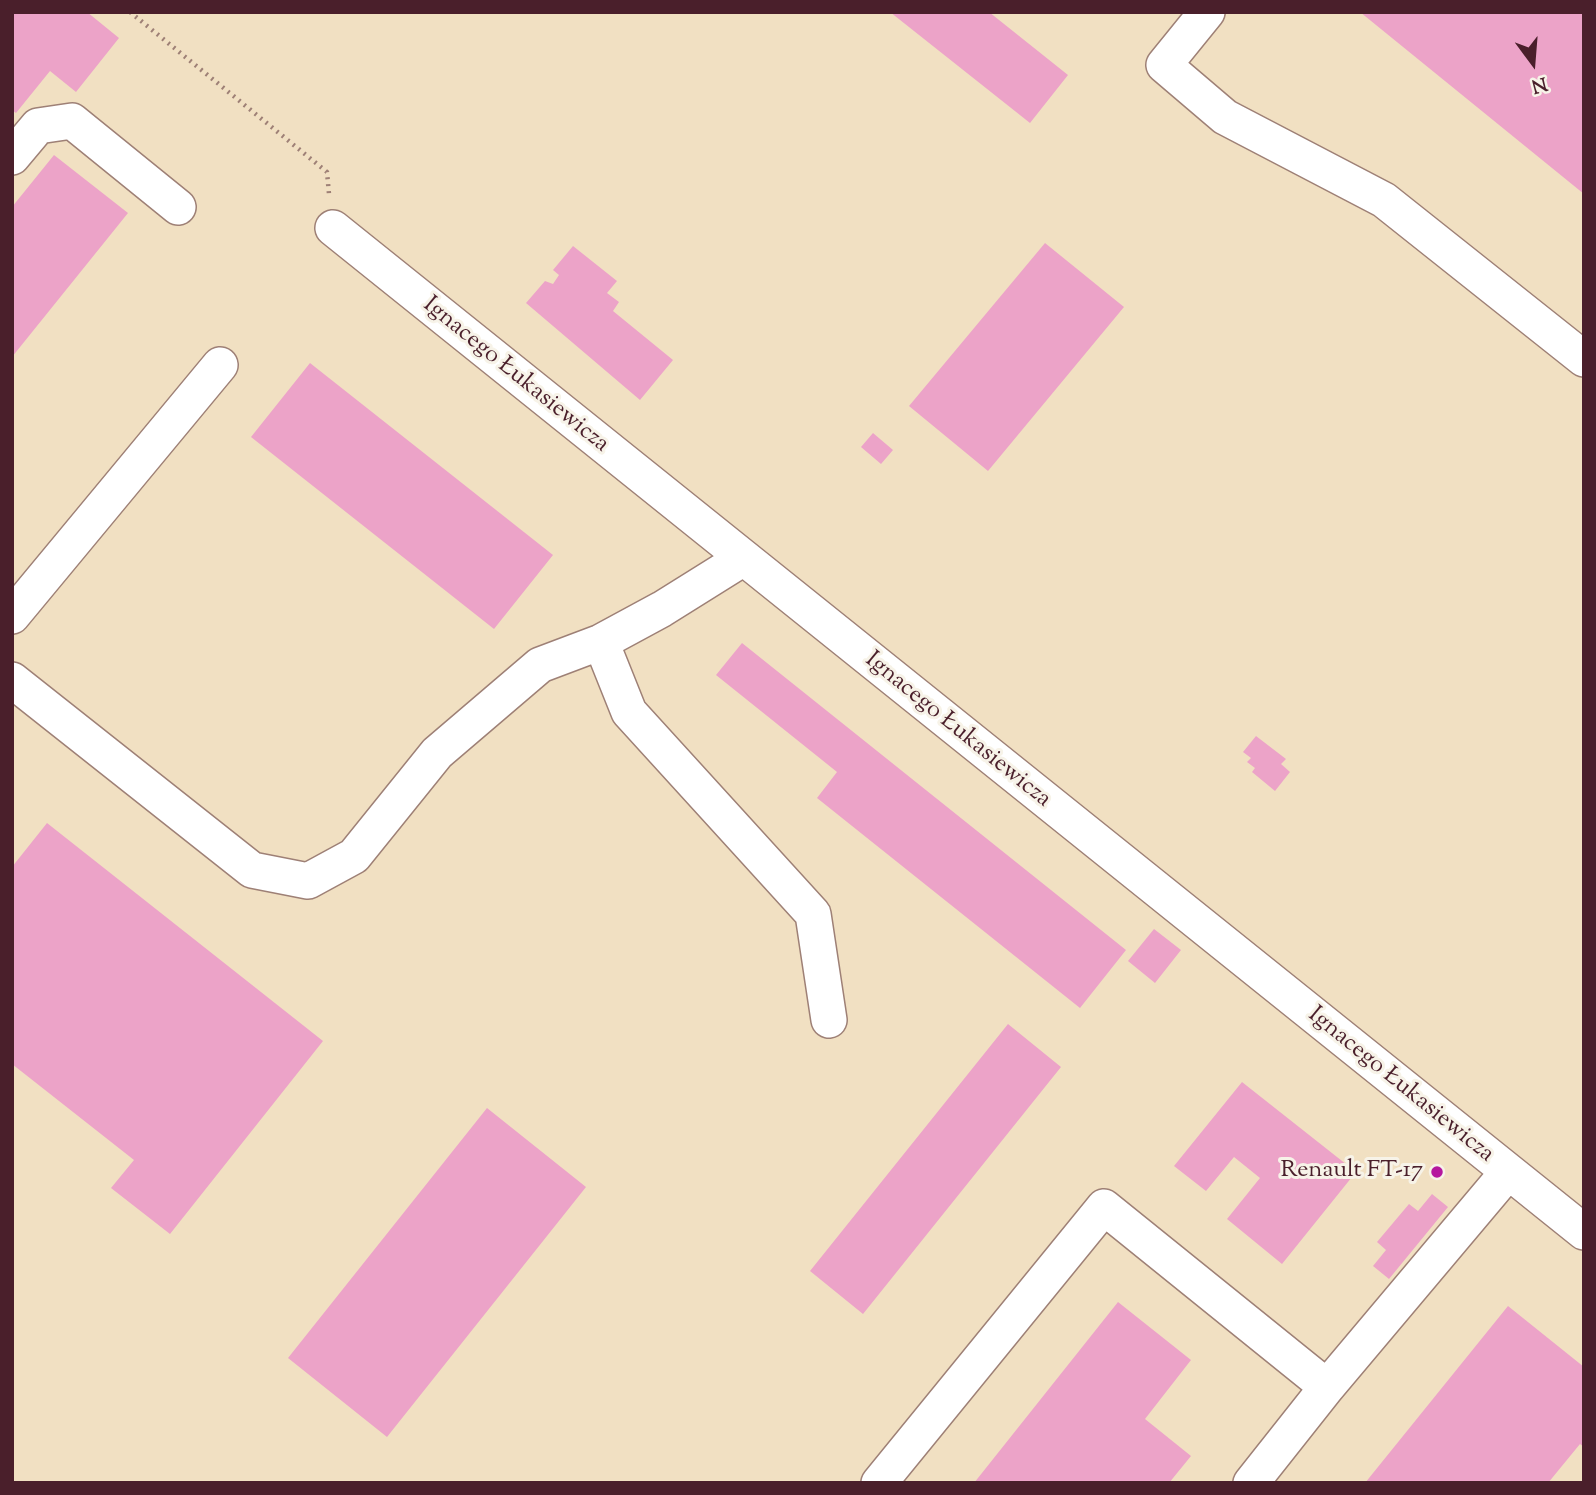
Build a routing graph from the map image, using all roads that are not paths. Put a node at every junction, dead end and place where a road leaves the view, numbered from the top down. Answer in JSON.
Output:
{"nodes":[{"id":1,"x":1207,"y":12,"type":"edge"},
{"id":2,"x":12,"y":157,"type":"edge"},
{"id":3,"x":178,"y":208,"type":"dead end"},
{"id":4,"x":333,"y":228,"type":"road end"},
{"id":5,"x":1584,"y":359,"type":"edge"},
{"id":6,"x":220,"y":365,"type":"dead end"},
{"id":7,"x":742,"y":559,"type":"junction"},
{"id":8,"x":12,"y":616,"type":"edge"},
{"id":9,"x":601,"y":642,"type":"junction"},
{"id":10,"x":12,"y":680,"type":"edge"},
{"id":11,"x":829,"y":1020,"type":"dead end"},
{"id":12,"x":1508,"y":1172,"type":"junction"},
{"id":13,"x":1584,"y":1232,"type":"edge"},
{"id":14,"x":1327,"y":1387,"type":"junction"},
{"id":15,"x":1264,"y":1478,"type":"edge"},
{"id":16,"x":879,"y":1483,"type":"edge"}],
"edges":[{"from":1,"to":5,"type":"street"},
{"from":2,"to":3,"type":"street"},
{"from":4,"to":7,"type":"street","name":"Ignacego Łukasiewicza"},
{"from":6,"to":8,"type":"street"},
{"from":7,"to":9,"type":"street"},
{"from":7,"to":12,"type":"street","name":"Ignacego Łukasiewicza"},
{"from":9,"to":10,"type":"street"},
{"from":9,"to":11,"type":"street"},
{"from":12,"to":13,"type":"street","name":"Ignacego Łukasiewicza"},
{"from":12,"to":14,"type":"street"},
{"from":14,"to":15,"type":"street"},
{"from":14,"to":16,"type":"street"}]}
